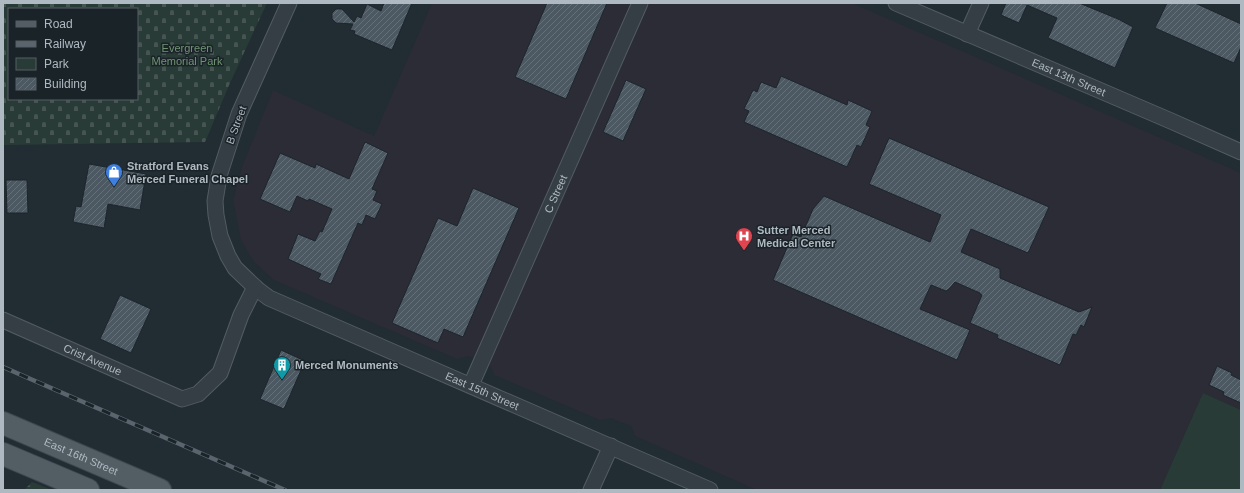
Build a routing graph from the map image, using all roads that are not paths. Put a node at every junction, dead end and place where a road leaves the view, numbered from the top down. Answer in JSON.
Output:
{"nodes":[{"id":1,"x":289,"y":3,"type":"edge"},
{"id":2,"x":640,"y":3,"type":"edge"},
{"id":3,"x":896,"y":3,"type":"edge"},
{"id":4,"x":981,"y":3,"type":"edge"},
{"id":5,"x":967,"y":34,"type":"junction"},
{"id":6,"x":1241,"y":152,"type":"edge"},
{"id":7,"x":256,"y":288,"type":"junction"},
{"id":8,"x":3,"y":320,"type":"edge"},
{"id":9,"x":471,"y":385,"type":"junction"},
{"id":10,"x":3,"y":423,"type":"edge"},
{"id":11,"x":611,"y":446,"type":"junction"},
{"id":12,"x":3,"y":454,"type":"edge"},
{"id":13,"x":88,"y":490,"type":"edge"},
{"id":14,"x":160,"y":490,"type":"edge"},
{"id":15,"x":591,"y":490,"type":"edge"},
{"id":16,"x":710,"y":490,"type":"edge"}],
"edges":[{"from":1,"to":7,"type":"street","name":"B Street"},
{"from":2,"to":9,"type":"street","name":"C Street"},
{"from":3,"to":5,"type":"street","name":"East 13th Street"},
{"from":4,"to":5,"type":"street"},
{"from":5,"to":6,"type":"street","name":"East 13th Street"},
{"from":7,"to":8,"type":"street","name":"Crist Avenue"},
{"from":7,"to":9,"type":"street","name":"East 15th Street"},
{"from":9,"to":11,"type":"street","name":"East 15th Street"},
{"from":10,"to":14,"type":"main road","name":"East 16th Street"},
{"from":11,"to":15,"type":"street"},
{"from":11,"to":16,"type":"street","name":"East 15th Street"},
{"from":12,"to":13,"type":"main road"}]}
